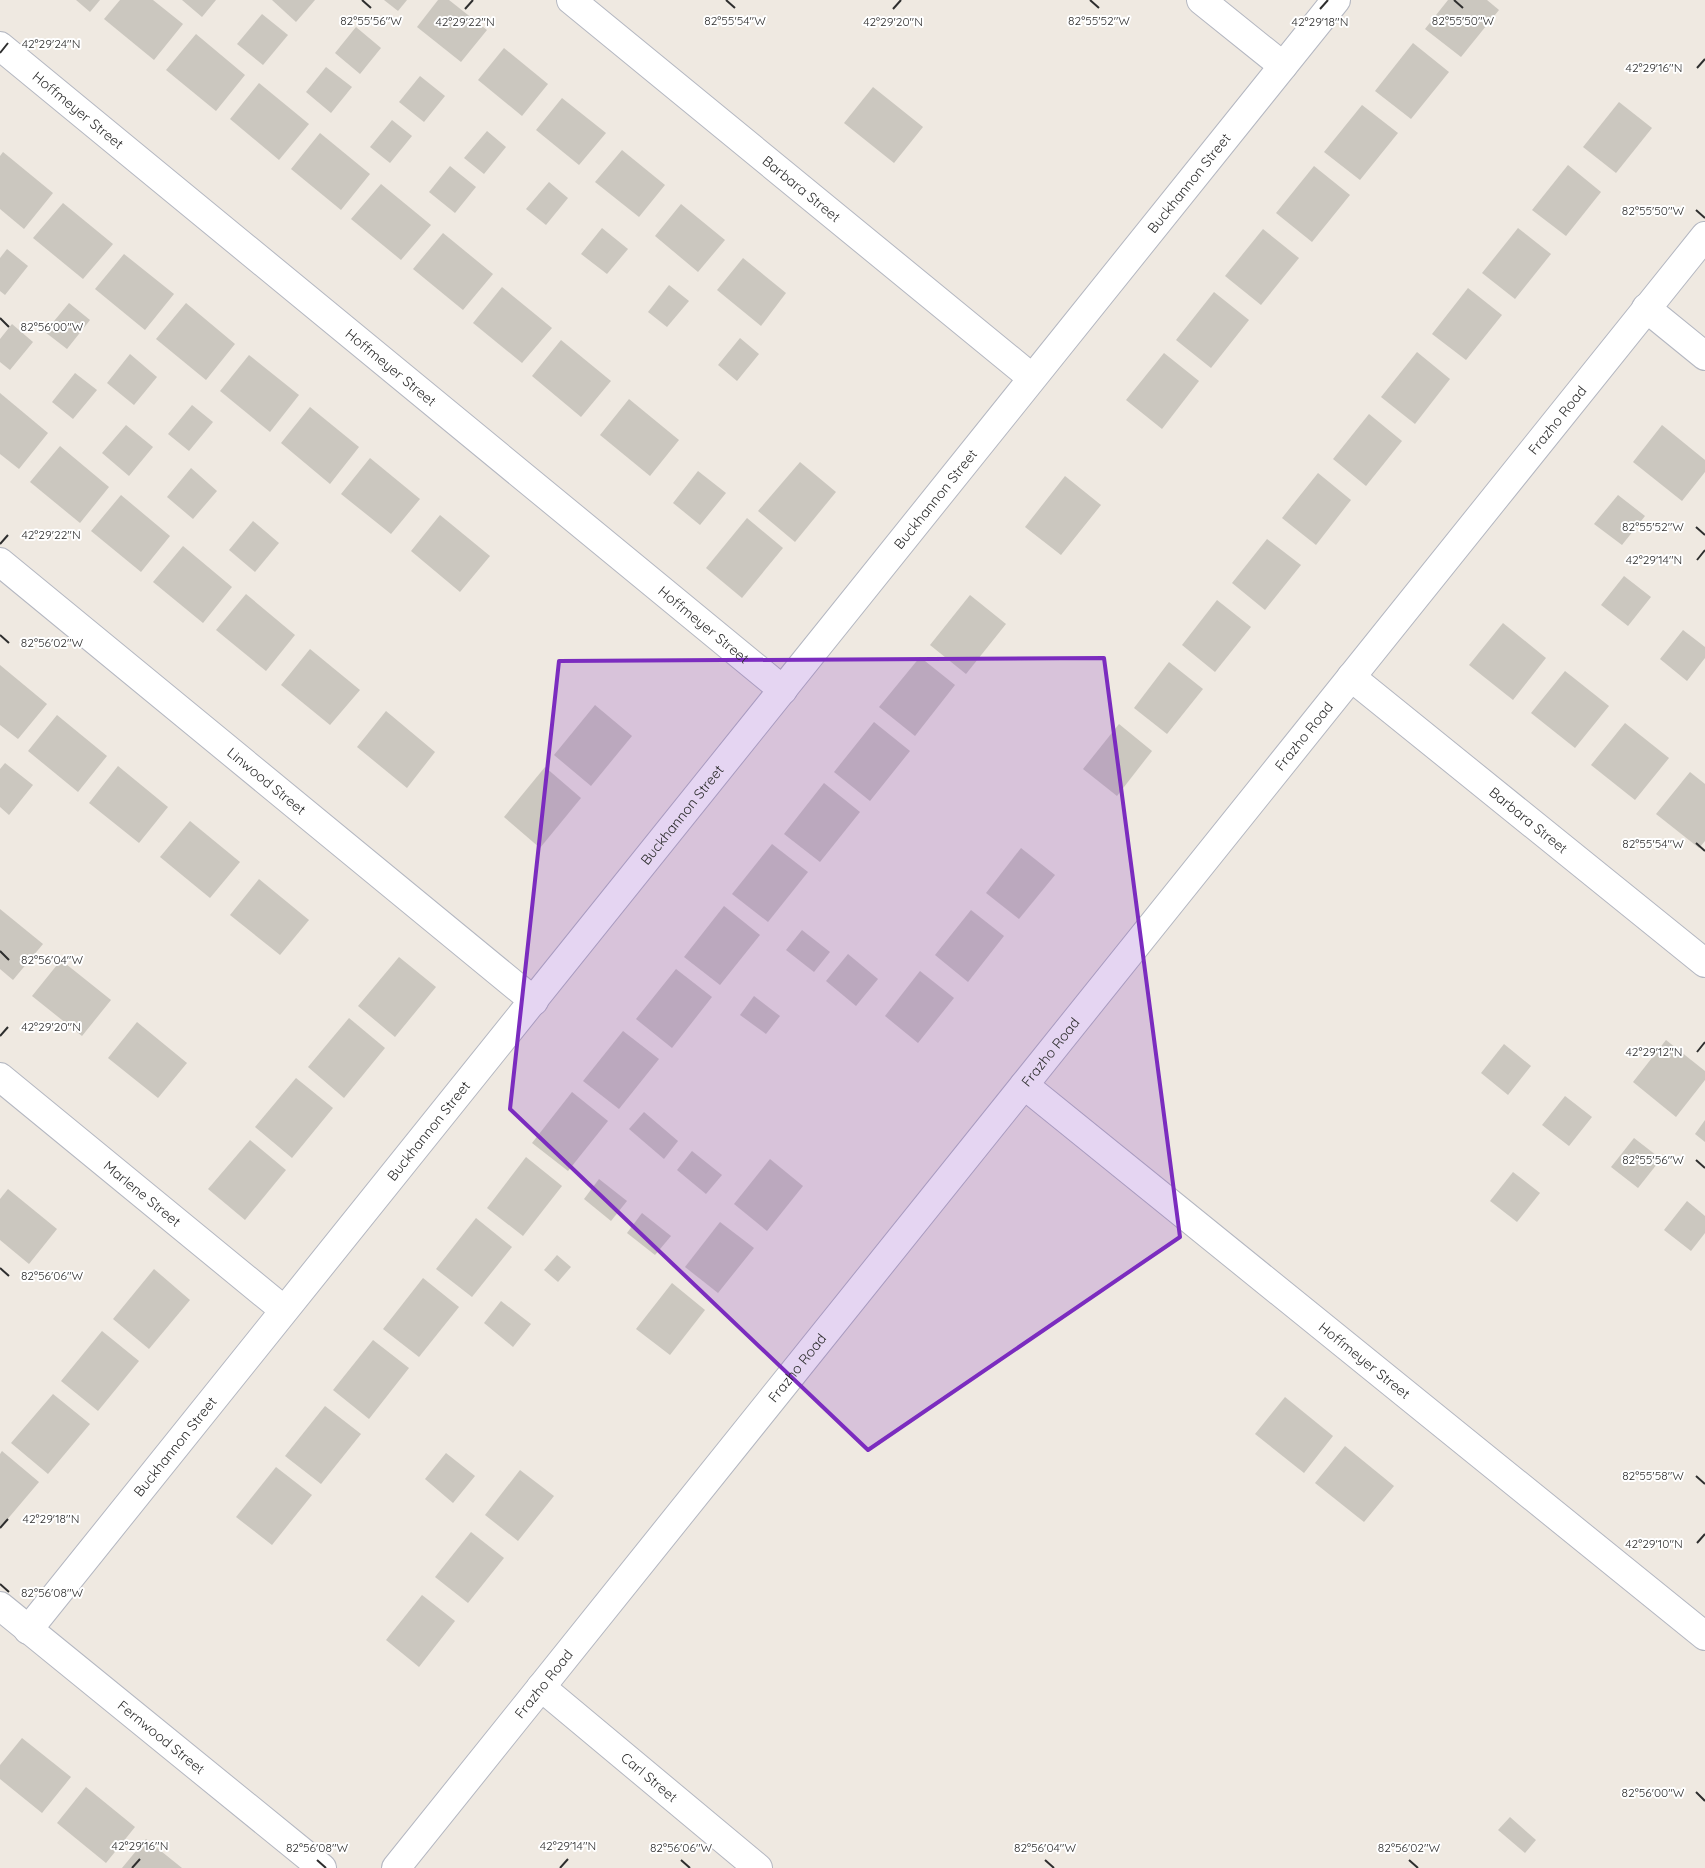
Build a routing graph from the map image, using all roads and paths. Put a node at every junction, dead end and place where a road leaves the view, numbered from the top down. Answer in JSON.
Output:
{"nodes":[{"id":1,"x":571,"y":0,"type":"edge"},
{"id":2,"x":1201,"y":0,"type":"edge"},
{"id":3,"x":1336,"y":0,"type":"edge"},
{"id":4,"x":0,"y":46,"type":"edge"},
{"id":5,"x":1282,"y":66,"type":"junction"},
{"id":6,"x":1705,"y":236,"type":"edge"},
{"id":7,"x":1646,"y":308,"type":"junction"},
{"id":8,"x":1705,"y":356,"type":"edge"},
{"id":9,"x":1031,"y":378,"type":"junction"},
{"id":10,"x":0,"y":562,"type":"edge"},
{"id":11,"x":1351,"y":677,"type":"junction"},
{"id":12,"x":783,"y":690,"type":"junction"},
{"id":13,"x":1705,"y":963,"type":"edge"},
{"id":14,"x":534,"y":1001,"type":"junction"},
{"id":15,"x":0,"y":1077,"type":"edge"},
{"id":16,"x":1024,"y":1085,"type":"junction"},
{"id":17,"x":284,"y":1310,"type":"junction"},
{"id":18,"x":0,"y":1606,"type":"edge"},
{"id":19,"x":28,"y":1630,"type":"junction"},
{"id":20,"x":1705,"y":1636,"type":"edge"},
{"id":21,"x":542,"y":1687,"type":"junction"},
{"id":22,"x":322,"y":1868,"type":"edge"},
{"id":23,"x":396,"y":1868,"type":"edge"},
{"id":24,"x":758,"y":1868,"type":"edge"}],
"edges":[{"from":1,"to":9,"type":"street","name":"Barbara Street"},
{"from":2,"to":5,"type":"street"},
{"from":3,"to":5,"type":"street","name":"Buckhannon Street"},
{"from":4,"to":12,"type":"street","name":"Hoffmeyer Street"},
{"from":5,"to":9,"type":"street","name":"Buckhannon Street"},
{"from":6,"to":7,"type":"street","name":"Frazho Road"},
{"from":7,"to":8,"type":"street"},
{"from":7,"to":11,"type":"street","name":"Frazho Road"},
{"from":9,"to":12,"type":"street","name":"Buckhannon Street"},
{"from":10,"to":14,"type":"street","name":"Linwood Street"},
{"from":11,"to":13,"type":"street","name":"Barbara Street"},
{"from":11,"to":16,"type":"street","name":"Frazho Road"},
{"from":12,"to":14,"type":"street","name":"Buckhannon Street"},
{"from":14,"to":17,"type":"street","name":"Buckhannon Street"},
{"from":15,"to":17,"type":"street","name":"Marlene Street"},
{"from":16,"to":20,"type":"street","name":"Hoffmeyer Street"},
{"from":16,"to":21,"type":"street","name":"Frazho Road"},
{"from":17,"to":19,"type":"street","name":"Buckhannon Street"},
{"from":18,"to":19,"type":"street","name":"Fernwood Street"},
{"from":19,"to":22,"type":"street","name":"Fernwood Street"},
{"from":21,"to":23,"type":"street","name":"Frazho Road"},
{"from":21,"to":24,"type":"street","name":"Carl Street"}]}
